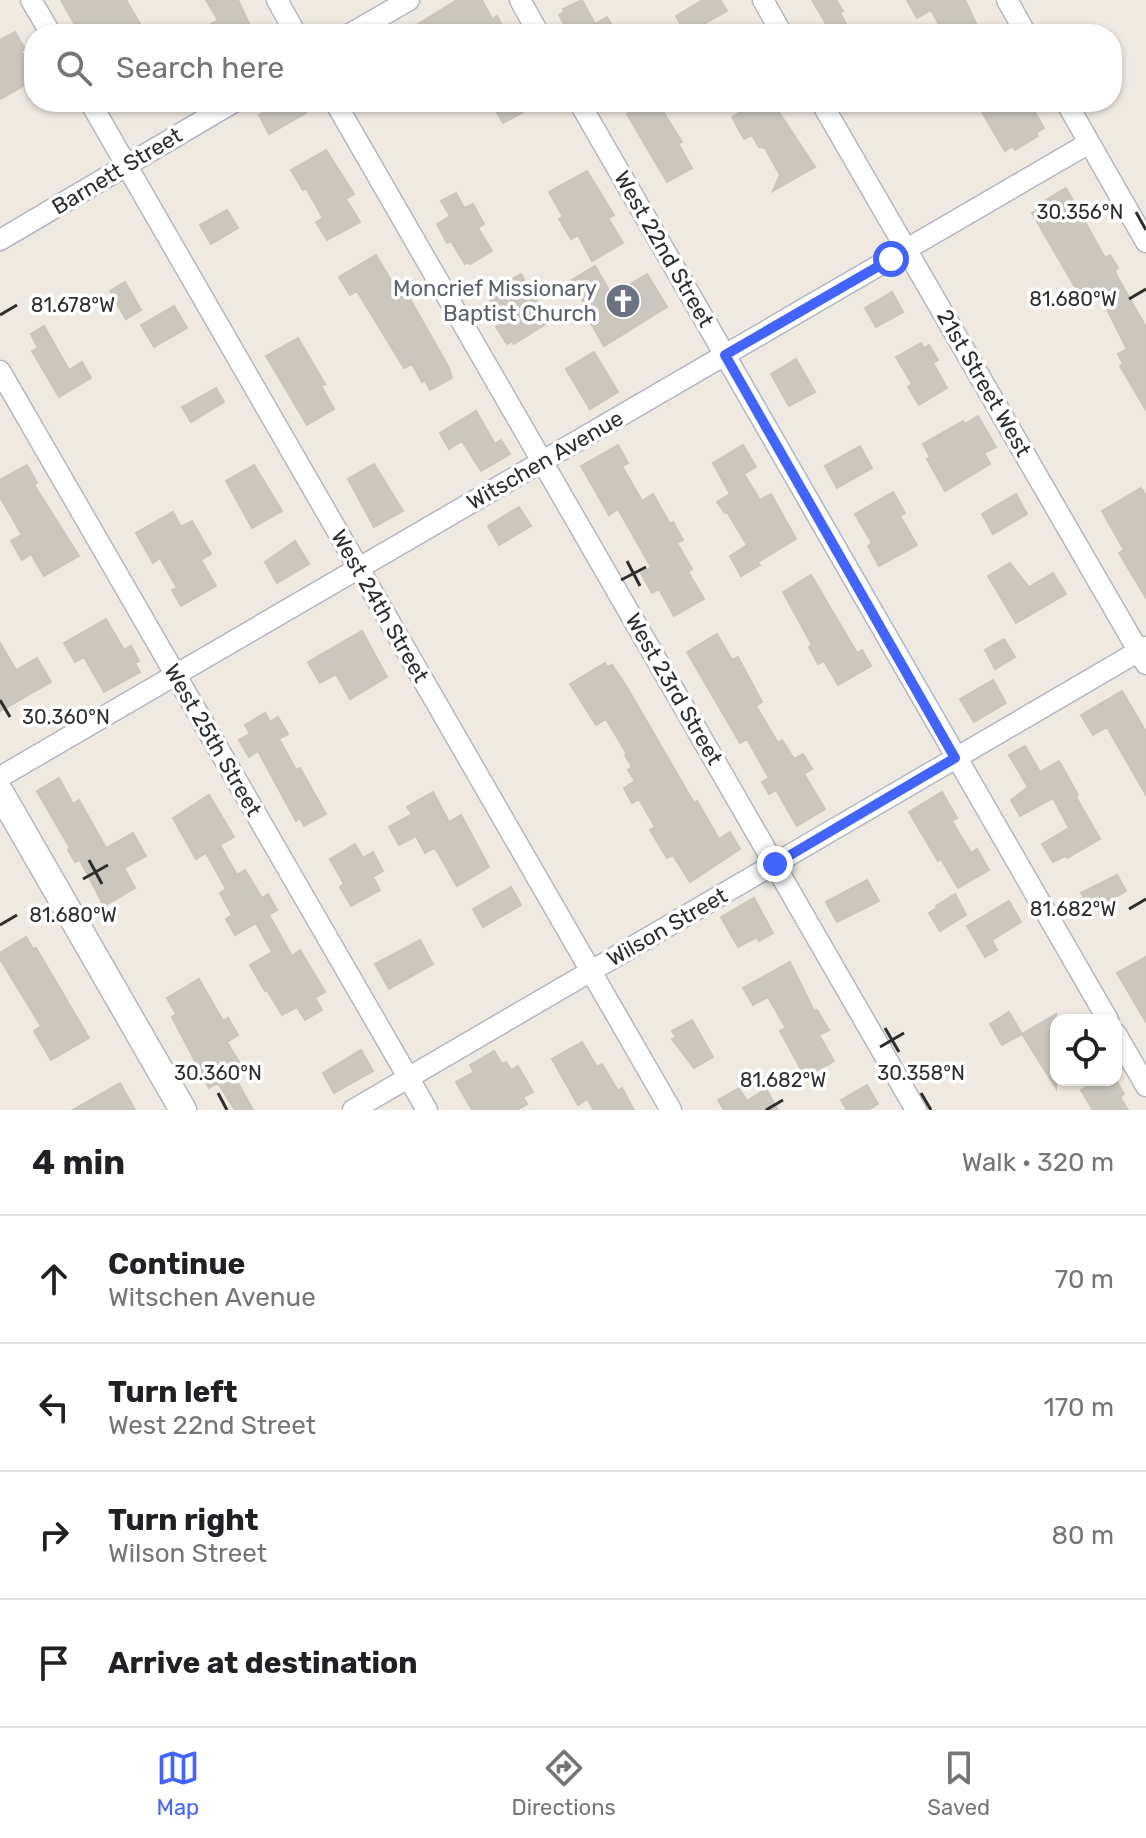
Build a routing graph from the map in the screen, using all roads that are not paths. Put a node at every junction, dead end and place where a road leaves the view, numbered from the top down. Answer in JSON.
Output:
{"nodes":[{"id":1,"x":31,"y":0,"type":"edge"},
{"id":2,"x":277,"y":0,"type":"edge"},
{"id":3,"x":409,"y":0,"type":"edge"},
{"id":4,"x":520,"y":0,"type":"edge"},
{"id":5,"x":763,"y":0,"type":"edge"},
{"id":6,"x":1007,"y":0,"type":"edge"},
{"id":7,"x":45,"y":24,"type":"edge"},
{"id":8,"x":290,"y":24,"type":"edge"},
{"id":9,"x":367,"y":24,"type":"edge"},
{"id":10,"x":533,"y":24,"type":"edge"},
{"id":11,"x":776,"y":24,"type":"edge"},
{"id":12,"x":1020,"y":24,"type":"edge"},
{"id":13,"x":96,"y":112,"type":"edge"},
{"id":14,"x":217,"y":112,"type":"edge"},
{"id":15,"x":341,"y":112,"type":"edge"},
{"id":16,"x":585,"y":112,"type":"edge"},
{"id":17,"x":827,"y":112,"type":"edge"},
{"id":18,"x":1072,"y":112,"type":"edge"},
{"id":19,"x":1089,"y":143,"type":"junction"},
{"id":20,"x":126,"y":165,"type":"junction"},
{"id":21,"x":0,"y":240,"type":"edge"},
{"id":22,"x":1146,"y":242,"type":"edge"},
{"id":23,"x":906,"y":250,"type":"junction"},
{"id":24,"x":725,"y":355,"type":"junction"},
{"id":25,"x":0,"y":371,"type":"edge"},
{"id":26,"x":542,"y":462,"type":"junction"},
{"id":27,"x":359,"y":569,"type":"junction"},
{"id":28,"x":1143,"y":654,"type":"edge"},
{"id":29,"x":176,"y":675,"type":"junction"},
{"id":30,"x":955,"y":758,"type":"junction"},
{"id":31,"x":0,"y":777,"type":"edge"},
{"id":32,"x":0,"y":792,"type":"edge"},
{"id":33,"x":775,"y":864,"type":"junction"},
{"id":34,"x":591,"y":971,"type":"junction"},
{"id":35,"x":1104,"y":1014,"type":"edge"},
{"id":36,"x":1122,"y":1044,"type":"edge"},
{"id":37,"x":408,"y":1078,"type":"junction"},
{"id":38,"x":1146,"y":1086,"type":"edge"},
{"id":39,"x":183,"y":1110,"type":"edge"},
{"id":40,"x":353,"y":1110,"type":"edge"},
{"id":41,"x":427,"y":1110,"type":"edge"},
{"id":42,"x":671,"y":1110,"type":"edge"},
{"id":43,"x":916,"y":1110,"type":"edge"}],
"edges":[{"from":1,"to":7,"type":"street"},
{"from":2,"to":8,"type":"street"},
{"from":3,"to":9,"type":"street"},
{"from":4,"to":10,"type":"street"},
{"from":5,"to":11,"type":"street"},
{"from":6,"to":12,"type":"street"},
{"from":13,"to":20,"type":"street","name":"West 24th Street"},
{"from":14,"to":20,"type":"street","name":"Barnett Street"},
{"from":15,"to":26,"type":"street","name":"West 23rd Street"},
{"from":16,"to":24,"type":"street","name":"West 22nd Street"},
{"from":17,"to":23,"type":"street","name":"21st Street West"},
{"from":18,"to":19,"type":"street"},
{"from":19,"to":22,"type":"street"},
{"from":19,"to":23,"type":"street","name":"Witschen Avenue"},
{"from":20,"to":21,"type":"street","name":"Barnett Street"},
{"from":20,"to":27,"type":"street","name":"West 24th Street"},
{"from":23,"to":24,"type":"street","name":"Witschen Avenue"},
{"from":23,"to":28,"type":"street","name":"21st Street West"},
{"from":24,"to":26,"type":"street","name":"Witschen Avenue"},
{"from":24,"to":30,"type":"street","name":"West 22nd Street"},
{"from":25,"to":29,"type":"street","name":"West 25th Street"},
{"from":26,"to":27,"type":"street","name":"Witschen Avenue"},
{"from":26,"to":33,"type":"street","name":"West 23rd Street"},
{"from":27,"to":29,"type":"street","name":"Witschen Avenue"},
{"from":27,"to":34,"type":"street","name":"West 24th Street"},
{"from":28,"to":30,"type":"street","name":"Wilson Street"},
{"from":29,"to":31,"type":"street","name":"Witschen Avenue"},
{"from":29,"to":37,"type":"street","name":"West 25th Street"},
{"from":30,"to":33,"type":"street","name":"Wilson Street"},
{"from":30,"to":35,"type":"street","name":"West 22nd Street"},
{"from":32,"to":39,"type":"main road"},
{"from":33,"to":34,"type":"street","name":"Wilson Street"},
{"from":33,"to":43,"type":"street","name":"West 23rd Street"},
{"from":34,"to":37,"type":"street","name":"Wilson Street"},
{"from":34,"to":42,"type":"street","name":"West 24th Street"},
{"from":36,"to":38,"type":"street"},
{"from":37,"to":40,"type":"street","name":"Wilson Street"},
{"from":37,"to":41,"type":"street","name":"West 25th Street"}]}
